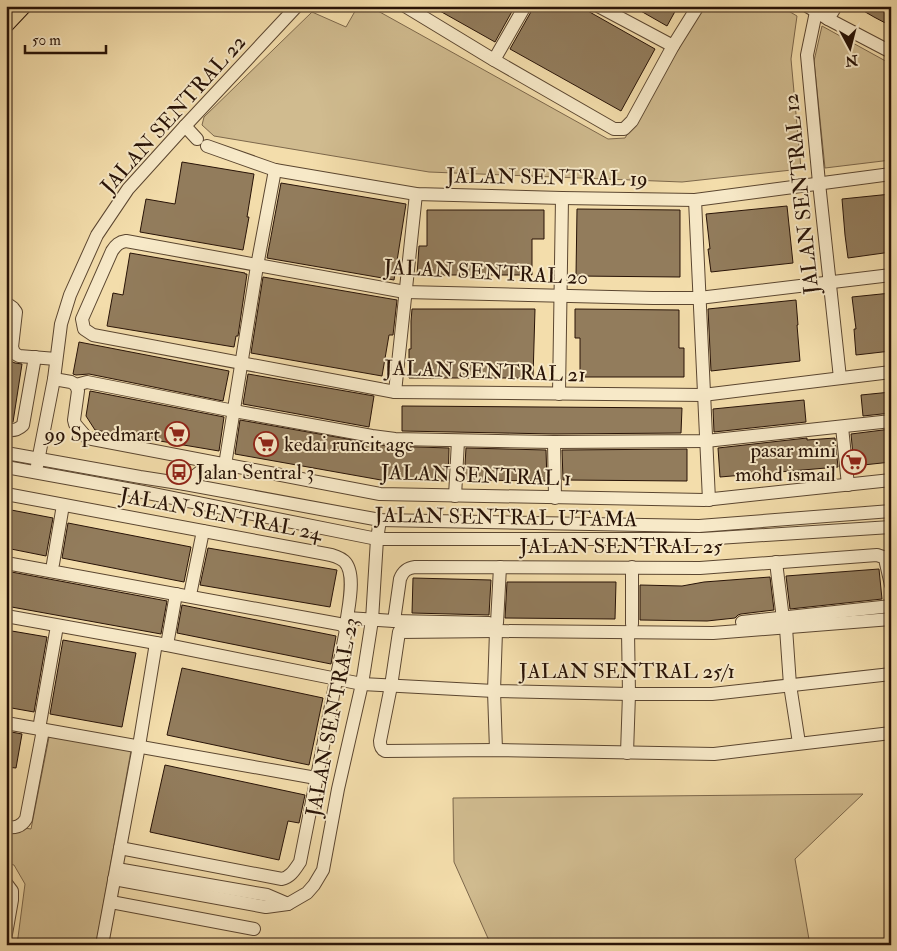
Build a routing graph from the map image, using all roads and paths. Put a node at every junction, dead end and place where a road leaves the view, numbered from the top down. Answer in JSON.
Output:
{"nodes":[{"id":1,"x":23,"y":6,"type":"edge"},
{"id":2,"x":298,"y":6,"type":"edge"},
{"id":3,"x":405,"y":6,"type":"edge"},
{"id":4,"x":525,"y":6,"type":"edge"},
{"id":5,"x":598,"y":6,"type":"edge"},
{"id":6,"x":698,"y":6,"type":"edge"},
{"id":7,"x":836,"y":6,"type":"edge"},
{"id":8,"x":814,"y":8,"type":"edge"},
{"id":9,"x":828,"y":19,"type":"junction"},
{"id":10,"x":6,"y":24,"type":"edge"},
{"id":11,"x":673,"y":46,"type":"junction"},
{"id":12,"x":891,"y":52,"type":"edge"},
{"id":13,"x":494,"y":60,"type":"junction"},
{"id":14,"x":185,"y":126,"type":"junction"},
{"id":15,"x":275,"y":170,"type":"junction"},
{"id":16,"x":891,"y":174,"type":"edge"},
{"id":17,"x":819,"y":183,"type":"junction"},
{"id":18,"x":416,"y":194,"type":"junction"},
{"id":19,"x":562,"y":198,"type":"junction"},
{"id":20,"x":695,"y":200,"type":"junction"},
{"id":21,"x":257,"y":266,"type":"junction"},
{"id":22,"x":891,"y":275,"type":"edge"},
{"id":23,"x":830,"y":282,"type":"junction"},
{"id":24,"x":405,"y":292,"type":"junction"},
{"id":25,"x":560,"y":296,"type":"junction"},
{"id":26,"x":699,"y":298,"type":"junction"},
{"id":27,"x":6,"y":303,"type":"edge"},
{"id":28,"x":84,"y":329,"type":"joint"},
{"id":29,"x":35,"y":357,"type":"junction"},
{"id":30,"x":56,"y":359,"type":"junction"},
{"id":31,"x":241,"y":363,"type":"junction"},
{"id":32,"x":891,"y":372,"type":"edge"},
{"id":33,"x":840,"y":378,"type":"junction"},
{"id":34,"x":54,"y":379,"type":"junction"},
{"id":35,"x":76,"y":385,"type":"junction"},
{"id":36,"x":395,"y":392,"type":"junction"},
{"id":37,"x":558,"y":394,"type":"junction"},
{"id":38,"x":703,"y":395,"type":"junction"},
{"id":39,"x":234,"y":411,"type":"junction"},
{"id":40,"x":891,"y":422,"type":"edge"},
{"id":41,"x":842,"y":427,"type":"junction"},
{"id":42,"x":6,"y":430,"type":"edge"},
{"id":43,"x":458,"y":440,"type":"junction"},
{"id":44,"x":706,"y":441,"type":"junction"},
{"id":45,"x":554,"y":442,"type":"junction"},
{"id":46,"x":6,"y":453,"type":"edge"},
{"id":47,"x":38,"y":459,"type":"junction"},
{"id":48,"x":211,"y":463,"type":"junction"},
{"id":49,"x":225,"y":465,"type":"junction"},
{"id":50,"x":6,"y":467,"type":"edge"},
{"id":51,"x":36,"y":472,"type":"junction"},
{"id":52,"x":891,"y":480,"type":"edge"},
{"id":53,"x":185,"y":484,"type":"junction"},
{"id":54,"x":848,"y":485,"type":"junction"},
{"id":55,"x":6,"y":494,"type":"edge"},
{"id":56,"x":455,"y":496,"type":"junction"},
{"id":57,"x":555,"y":498,"type":"junction"},
{"id":58,"x":709,"y":500,"type":"junction"},
{"id":59,"x":63,"y":504,"type":"junction"},
{"id":60,"x":891,"y":511,"type":"edge"},
{"id":61,"x":380,"y":520,"type":"junction"},
{"id":62,"x":891,"y":527,"type":"edge"},
{"id":63,"x":203,"y":531,"type":"junction"},
{"id":64,"x":377,"y":539,"type":"junction"},
{"id":65,"x":6,"y":555,"type":"edge"},
{"id":66,"x":776,"y":562,"type":"junction"},
{"id":67,"x":6,"y":563,"type":"edge"},
{"id":68,"x":53,"y":564,"type":"junction"},
{"id":69,"x":500,"y":566,"type":"junction"},
{"id":70,"x":632,"y":567,"type":"junction"},
{"id":71,"x":891,"y":585,"type":"edge"},
{"id":72,"x":191,"y":590,"type":"junction"},
{"id":73,"x":176,"y":594,"type":"junction"},
{"id":74,"x":891,"y":606,"type":"edge"},
{"id":75,"x":6,"y":616,"type":"edge"},
{"id":76,"x":347,"y":618,"type":"junction"},
{"id":77,"x":891,"y":619,"type":"edge"},
{"id":78,"x":372,"y":620,"type":"junction"},
{"id":79,"x":394,"y":621,"type":"junction"},
{"id":80,"x":784,"y":623,"type":"junction"},
{"id":81,"x":57,"y":626,"type":"junction"},
{"id":82,"x":497,"y":627,"type":"junction"},
{"id":83,"x":630,"y":628,"type":"junction"},
{"id":84,"x":161,"y":644,"type":"junction"},
{"id":85,"x":891,"y":674,"type":"edge"},
{"id":86,"x":336,"y":678,"type":"junction"},
{"id":87,"x":362,"y":684,"type":"junction"},
{"id":88,"x":790,"y":685,"type":"junction"},
{"id":89,"x":391,"y":686,"type":"junction"},
{"id":90,"x":494,"y":691,"type":"junction"},
{"id":91,"x":629,"y":694,"type":"junction"},
{"id":92,"x":6,"y":722,"type":"edge"},
{"id":93,"x":41,"y":729,"type":"junction"},
{"id":94,"x":891,"y":733,"type":"edge"},
{"id":95,"x":799,"y":743,"type":"junction"},
{"id":96,"x":139,"y":746,"type":"junction"},
{"id":97,"x":496,"y":750,"type":"junction"},
{"id":98,"x":627,"y":753,"type":"junction"},
{"id":99,"x":316,"y":778,"type":"junction"},
{"id":100,"x":6,"y":827,"type":"edge"},
{"id":101,"x":120,"y":848,"type":"junction"},
{"id":102,"x":115,"y":874,"type":"junction"},
{"id":103,"x":6,"y":882,"type":"edge"},
{"id":104,"x":111,"y":902,"type":"junction"},
{"id":105,"x":254,"y":929,"type":"dead end"},
{"id":106,"x":6,"y":934,"type":"edge"},
{"id":107,"x":102,"y":945,"type":"edge"}],
"edges":[{"from":1,"to":10,"type":"main road"},
{"from":2,"to":14,"type":"street","name":"JALAN SENTRAL 22"},
{"from":3,"to":13,"type":"street"},
{"from":4,"to":13,"type":"street"},
{"from":5,"to":11,"type":"street"},
{"from":6,"to":11,"type":"street"},
{"from":7,"to":9,"type":"street"},
{"from":8,"to":9,"type":"street"},
{"from":8,"to":17,"type":"street","name":"JALAN SENTRAL 12"},
{"from":9,"to":12,"type":"street"},
{"from":11,"to":13,"type":"street"},
{"from":14,"to":15,"type":"street","name":"JALAN SENTRAL 19"},
{"from":14,"to":30,"type":"street","name":"JALAN SENTRAL 22"},
{"from":15,"to":18,"type":"street","name":"JALAN SENTRAL 19"},
{"from":15,"to":21,"type":"street"},
{"from":16,"to":17,"type":"street","name":"JALAN SENTRAL 19"},
{"from":17,"to":20,"type":"street","name":"JALAN SENTRAL 19"},
{"from":17,"to":23,"type":"street","name":"JALAN SENTRAL 12"},
{"from":18,"to":19,"type":"street","name":"JALAN SENTRAL 19"},
{"from":18,"to":24,"type":"street"},
{"from":19,"to":20,"type":"street","name":"JALAN SENTRAL 19"},
{"from":19,"to":25,"type":"street"},
{"from":20,"to":26,"type":"street"},
{"from":21,"to":24,"type":"street","name":"JALAN SENTRAL 20"},
{"from":21,"to":28,"type":"street","name":"JALAN SENTRAL 20"},
{"from":21,"to":31,"type":"street"},
{"from":22,"to":23,"type":"street","name":"JALAN SENTRAL 20"},
{"from":23,"to":26,"type":"street","name":"JALAN SENTRAL 20"},
{"from":23,"to":33,"type":"street","name":"JALAN SENTRAL 12"},
{"from":24,"to":25,"type":"street","name":"JALAN SENTRAL 20"},
{"from":24,"to":36,"type":"street"},
{"from":25,"to":26,"type":"street","name":"JALAN SENTRAL 20"},
{"from":25,"to":37,"type":"street"},
{"from":26,"to":38,"type":"street"},
{"from":27,"to":29,"type":"street"},
{"from":28,"to":31,"type":"street","name":"JALAN SENTRAL 21"},
{"from":29,"to":30,"type":"street"},
{"from":29,"to":42,"type":"street"},
{"from":30,"to":34,"type":"street","name":"JALAN SENTRAL 22"},
{"from":31,"to":36,"type":"street","name":"JALAN SENTRAL 21"},
{"from":31,"to":39,"type":"street"},
{"from":32,"to":33,"type":"street","name":"JALAN SENTRAL 21"},
{"from":33,"to":38,"type":"street","name":"JALAN SENTRAL 21"},
{"from":34,"to":35,"type":"street"},
{"from":34,"to":47,"type":"street","name":"JALAN SENTRAL 22"},
{"from":35,"to":39,"type":"street"},
{"from":35,"to":48,"type":"street","name":"JALAN SENTRAL 1"},
{"from":36,"to":37,"type":"street","name":"JALAN SENTRAL 21"},
{"from":37,"to":38,"type":"street","name":"JALAN SENTRAL 21"},
{"from":38,"to":44,"type":"street"},
{"from":39,"to":43,"type":"street"},
{"from":39,"to":49,"type":"street"},
{"from":40,"to":41,"type":"street"},
{"from":41,"to":44,"type":"street"},
{"from":41,"to":54,"type":"street"},
{"from":43,"to":45,"type":"street"},
{"from":43,"to":56,"type":"street"},
{"from":44,"to":45,"type":"street"},
{"from":44,"to":58,"type":"street"},
{"from":45,"to":57,"type":"street"},
{"from":46,"to":47,"type":"street","name":"JALAN SENTRAL UTAMA"},
{"from":47,"to":51,"type":"street","name":"JALAN SENTRAL 22"},
{"from":47,"to":53,"type":"street","name":"JALAN SENTRAL UTAMA"},
{"from":48,"to":49,"type":"street","name":"JALAN SENTRAL 1"},
{"from":48,"to":53,"type":"street"},
{"from":49,"to":56,"type":"street","name":"JALAN SENTRAL 1"},
{"from":50,"to":51,"type":"street","name":"JALAN SENTRAL UTAMA"},
{"from":51,"to":64,"type":"street","name":"JALAN SENTRAL UTAMA"},
{"from":52,"to":54,"type":"street","name":"JALAN SENTRAL 1"},
{"from":53,"to":61,"type":"street","name":"JALAN SENTRAL UTAMA"},
{"from":54,"to":58,"type":"street","name":"JALAN SENTRAL 1"},
{"from":55,"to":59,"type":"street","name":"JALAN SENTRAL 24"},
{"from":56,"to":57,"type":"street","name":"JALAN SENTRAL 1"},
{"from":57,"to":58,"type":"street","name":"JALAN SENTRAL 1"},
{"from":59,"to":63,"type":"street","name":"JALAN SENTRAL 24"},
{"from":59,"to":68,"type":"street"},
{"from":60,"to":61,"type":"street","name":"JALAN SENTRAL UTAMA"},
{"from":61,"to":64,"type":"street","name":"JALAN SENTRAL 23"},
{"from":62,"to":64,"type":"street","name":"JALAN SENTRAL UTAMA"},
{"from":63,"to":72,"type":"street"},
{"from":63,"to":76,"type":"street","name":"JALAN SENTRAL 24"},
{"from":64,"to":78,"type":"street","name":"JALAN SENTRAL 23"},
{"from":65,"to":68,"type":"street"},
{"from":66,"to":70,"type":"street","name":"JALAN SENTRAL 25"},
{"from":66,"to":71,"type":"street","name":"JALAN SENTRAL 25"},
{"from":66,"to":80,"type":"street"},
{"from":67,"to":73,"type":"street"},
{"from":68,"to":72,"type":"street"},
{"from":69,"to":70,"type":"street","name":"JALAN SENTRAL 25"},
{"from":69,"to":79,"type":"street","name":"JALAN SENTRAL 25"},
{"from":69,"to":82,"type":"street"},
{"from":70,"to":83,"type":"street"},
{"from":72,"to":76,"type":"street"},
{"from":73,"to":84,"type":"street"},
{"from":73,"to":86,"type":"street"},
{"from":74,"to":80,"type":"street"},
{"from":75,"to":81,"type":"street","name":"JALAN SENTRAL 25/1"},
{"from":76,"to":78,"type":"street"},
{"from":77,"to":80,"type":"street"},
{"from":78,"to":79,"type":"street"},
{"from":78,"to":87,"type":"street","name":"JALAN SENTRAL 23"},
{"from":79,"to":82,"type":"street"},
{"from":80,"to":83,"type":"street"},
{"from":80,"to":88,"type":"street"},
{"from":81,"to":84,"type":"street","name":"JALAN SENTRAL 25/1"},
{"from":81,"to":93,"type":"street"},
{"from":82,"to":83,"type":"street"},
{"from":82,"to":89,"type":"street"},
{"from":82,"to":90,"type":"street"},
{"from":83,"to":91,"type":"street"},
{"from":84,"to":86,"type":"street","name":"JALAN SENTRAL 25/1"},
{"from":84,"to":96,"type":"street"},
{"from":85,"to":88,"type":"street","name":"JALAN SENTRAL 25/1"},
{"from":86,"to":87,"type":"street","name":"JALAN SENTRAL 25/1"},
{"from":86,"to":99,"type":"street"},
{"from":87,"to":89,"type":"street","name":"JALAN SENTRAL 25/1"},
{"from":87,"to":102,"type":"street","name":"JALAN SENTRAL 23"},
{"from":88,"to":91,"type":"street","name":"JALAN SENTRAL 25/1"},
{"from":88,"to":95,"type":"street"},
{"from":89,"to":90,"type":"street","name":"JALAN SENTRAL 25/1"},
{"from":89,"to":97,"type":"street"},
{"from":90,"to":91,"type":"street","name":"JALAN SENTRAL 25/1"},
{"from":90,"to":97,"type":"street"},
{"from":91,"to":98,"type":"street"},
{"from":92,"to":93,"type":"street"},
{"from":93,"to":96,"type":"street"},
{"from":93,"to":100,"type":"street"},
{"from":94,"to":95,"type":"street"},
{"from":95,"to":98,"type":"street"},
{"from":96,"to":99,"type":"street"},
{"from":96,"to":101,"type":"street"},
{"from":97,"to":98,"type":"street"},
{"from":99,"to":101,"type":"street"},
{"from":101,"to":102,"type":"street"},
{"from":102,"to":104,"type":"street"},
{"from":103,"to":106,"type":"street"},
{"from":104,"to":105,"type":"street"},
{"from":104,"to":107,"type":"street"}]}
